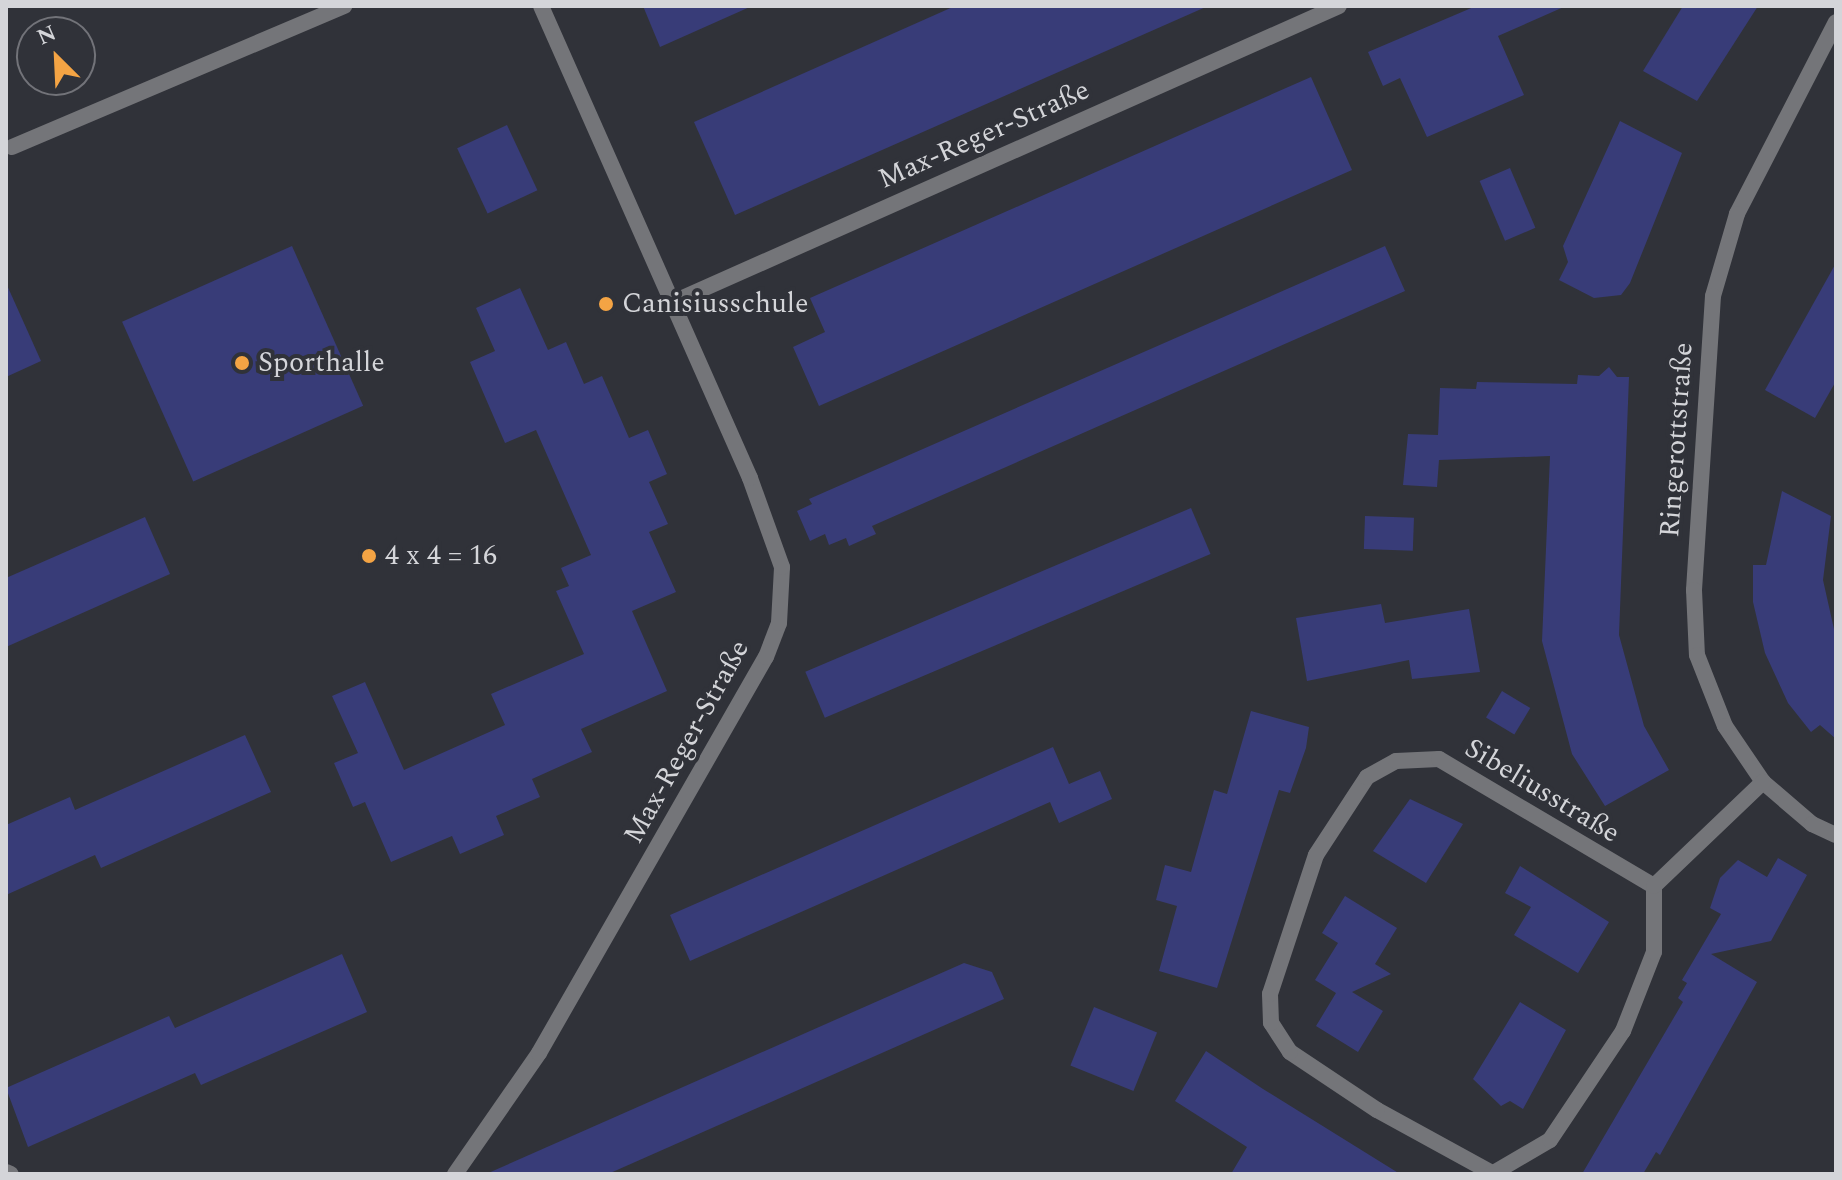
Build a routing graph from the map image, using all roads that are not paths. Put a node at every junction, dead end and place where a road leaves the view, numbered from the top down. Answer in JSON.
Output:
{"nodes":[{"id":1,"x":344,"y":6,"type":"edge"},
{"id":2,"x":541,"y":6,"type":"edge"},
{"id":3,"x":1339,"y":6,"type":"edge"},
{"id":4,"x":1836,"y":22,"type":"edge"},
{"id":5,"x":12,"y":147,"type":"dead end"},
{"id":6,"x":669,"y":304,"type":"junction"},
{"id":7,"x":1763,"y":782,"type":"junction"},
{"id":8,"x":1836,"y":835,"type":"edge"},
{"id":9,"x":1654,"y":886,"type":"junction"},
{"id":10,"x":455,"y":1174,"type":"edge"},
{"id":11,"x":1492,"y":1174,"type":"edge"}],
"edges":[{"from":1,"to":5,"type":"street"},
{"from":2,"to":6,"type":"street","name":"Max-Reger-Straße"},
{"from":3,"to":6,"type":"street","name":"Max-Reger-Straße"},
{"from":4,"to":7,"type":"street","name":"Ringerottstraße"},
{"from":6,"to":10,"type":"street","name":"Max-Reger-Straße"},
{"from":7,"to":8,"type":"street","name":"Ringerottstraße"},
{"from":7,"to":9,"type":"street"},
{"from":9,"to":11,"type":"street","name":"Sibeliusstraße"},
{"from":9,"to":11,"type":"street","name":"Sibeliusstraße"}]}
